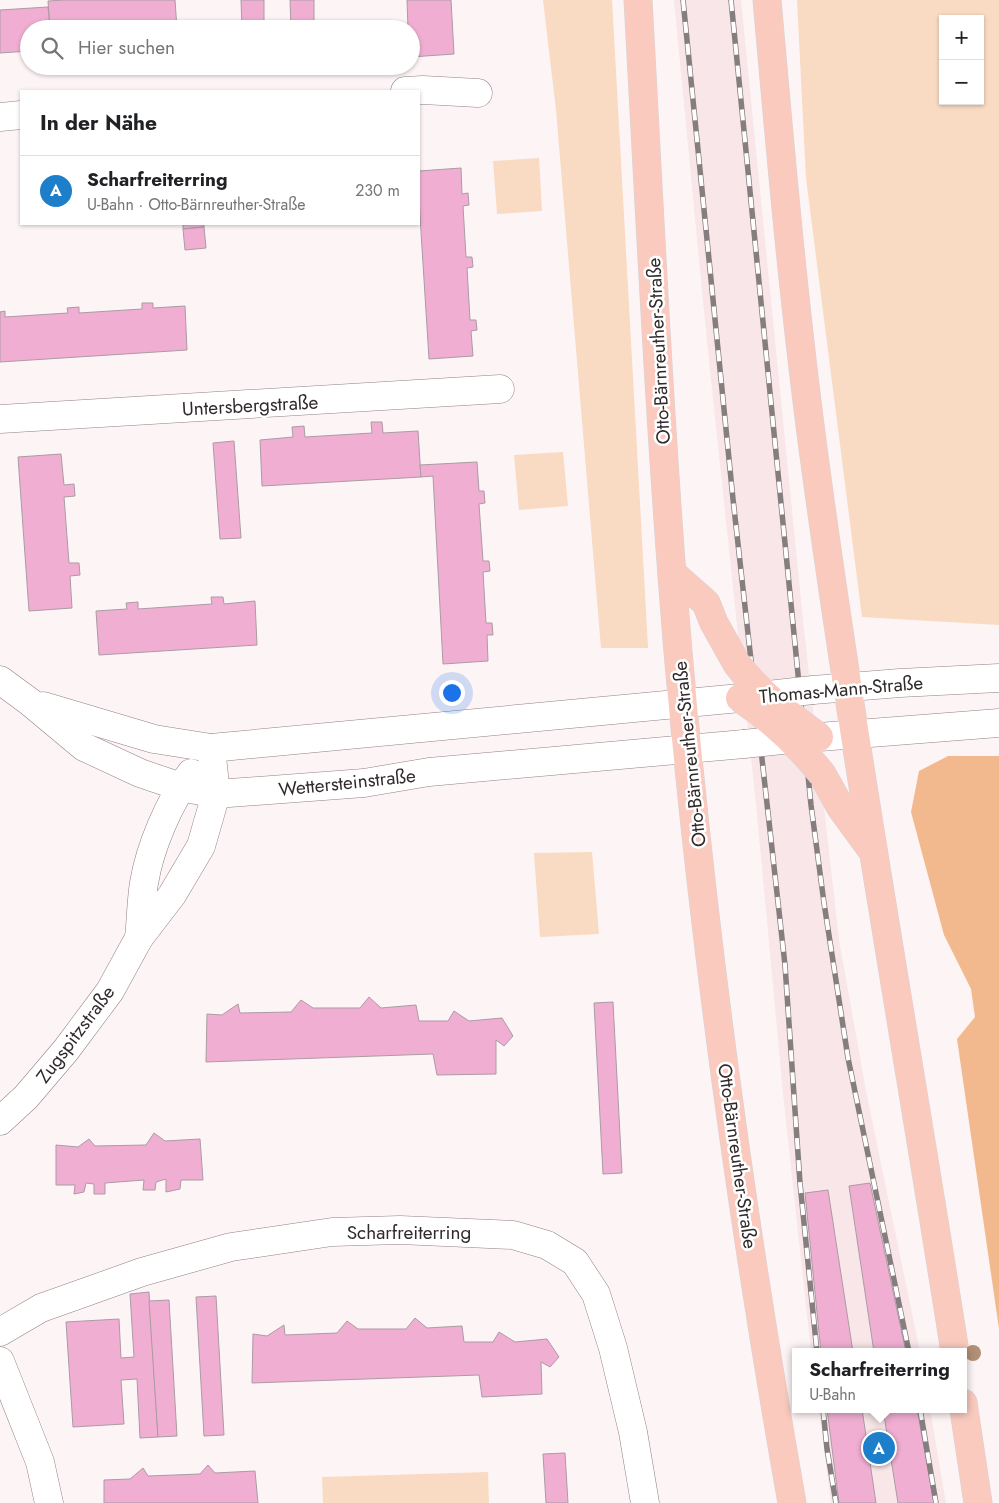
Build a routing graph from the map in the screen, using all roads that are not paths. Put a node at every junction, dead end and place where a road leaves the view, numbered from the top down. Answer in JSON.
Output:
{"nodes":[{"id":1,"x":638,"y":0,"type":"edge"},
{"id":2,"x":767,"y":0,"type":"edge"},
{"id":3,"x":420,"y":90,"type":"edge"},
{"id":4,"x":478,"y":93,"type":"dead end"},
{"id":5,"x":20,"y":115,"type":"edge"},
{"id":6,"x":0,"y":117,"type":"edge"},
{"id":7,"x":500,"y":389,"type":"dead end"},
{"id":8,"x":0,"y":419,"type":"edge"},
{"id":9,"x":672,"y":573,"type":"junction"},
{"id":10,"x":999,"y":678,"type":"edge"},
{"id":11,"x":0,"y":680,"type":"edge"},
{"id":12,"x":848,"y":687,"type":"junction"},
{"id":13,"x":753,"y":696,"type":"junction"},
{"id":14,"x":30,"y":702,"type":"junction"},
{"id":15,"x":683,"y":702,"type":"junction"},
{"id":16,"x":999,"y":723,"type":"edge"},
{"id":17,"x":856,"y":734,"type":"junction"},
{"id":18,"x":819,"y":737,"type":"junction"},
{"id":19,"x":791,"y":739,"type":"junction"},
{"id":20,"x":211,"y":748,"type":"junction"},
{"id":21,"x":688,"y":749,"type":"junction"},
{"id":22,"x":181,"y":786,"type":"junction"},
{"id":23,"x":216,"y":794,"type":"junction"},
{"id":24,"x":875,"y":855,"type":"junction"},
{"id":25,"x":140,"y":938,"type":"junction"},
{"id":26,"x":0,"y":1122,"type":"edge"},
{"id":27,"x":0,"y":1332,"type":"edge"},
{"id":28,"x":954,"y":1348,"type":"edge"},
{"id":29,"x":0,"y":1361,"type":"edge"},
{"id":30,"x":964,"y":1413,"type":"edge"},
{"id":31,"x":49,"y":1503,"type":"edge"},
{"id":32,"x":645,"y":1503,"type":"edge"},
{"id":33,"x":792,"y":1503,"type":"edge"},
{"id":34,"x":978,"y":1503,"type":"edge"}],
"edges":[{"from":1,"to":9,"type":"main road","name":"Otto-Bärnreuther-Straße"},
{"from":2,"to":12,"type":"main road"},
{"from":3,"to":4,"type":"street"},
{"from":5,"to":6,"type":"street"},
{"from":7,"to":8,"type":"street","name":"Untersbergstraße"},
{"from":9,"to":13,"type":"main road","bridge":true},
{"from":9,"to":15,"type":"main road","name":"Otto-Bärnreuther-Straße"},
{"from":10,"to":12,"type":"street","name":"Thomas-Mann-Straße"},
{"from":11,"to":14,"type":"street","name":"Wettersteinstraße"},
{"from":12,"to":13,"type":"street","name":"Thomas-Mann-Straße","bridge":true},
{"from":12,"to":17,"type":"main road"},
{"from":13,"to":15,"type":"street","name":"Thomas-Mann-Straße"},
{"from":13,"to":18,"type":"main road","bridge":true},
{"from":13,"to":19,"type":"main road","bridge":true},
{"from":14,"to":20,"type":"street","name":"Wettersteinstraße"},
{"from":14,"to":22,"type":"street","name":"Wettersteinstraße"},
{"from":15,"to":20,"type":"street","name":"Wettersteinstraße"},
{"from":15,"to":21,"type":"main road","name":"Otto-Bärnreuther-Straße"},
{"from":16,"to":17,"type":"street"},
{"from":17,"to":18,"type":"street"},
{"from":17,"to":24,"type":"main road"},
{"from":18,"to":19,"type":"street","bridge":true},
{"from":19,"to":21,"type":"street","bridge":true},
{"from":19,"to":24,"type":"main road","bridge":true},
{"from":20,"to":22,"type":"street","name":"Zugspitzstraße"},
{"from":20,"to":23,"type":"street","name":"Zugspitzstraße"},
{"from":21,"to":23,"type":"street","name":"Wettersteinstraße"},
{"from":21,"to":33,"type":"main road","name":"Otto-Bärnreuther-Straße"},
{"from":22,"to":23,"type":"street","name":"Wettersteinstraße"},
{"from":22,"to":25,"type":"street","name":"Zugspitzstraße"},
{"from":23,"to":25,"type":"street","name":"Zugspitzstraße"},
{"from":24,"to":28,"type":"main road"},
{"from":25,"to":26,"type":"street","name":"Zugspitzstraße"},
{"from":27,"to":32,"type":"street","name":"Scharfreiterring"},
{"from":29,"to":31,"type":"street"},
{"from":30,"to":34,"type":"main road"}]}
